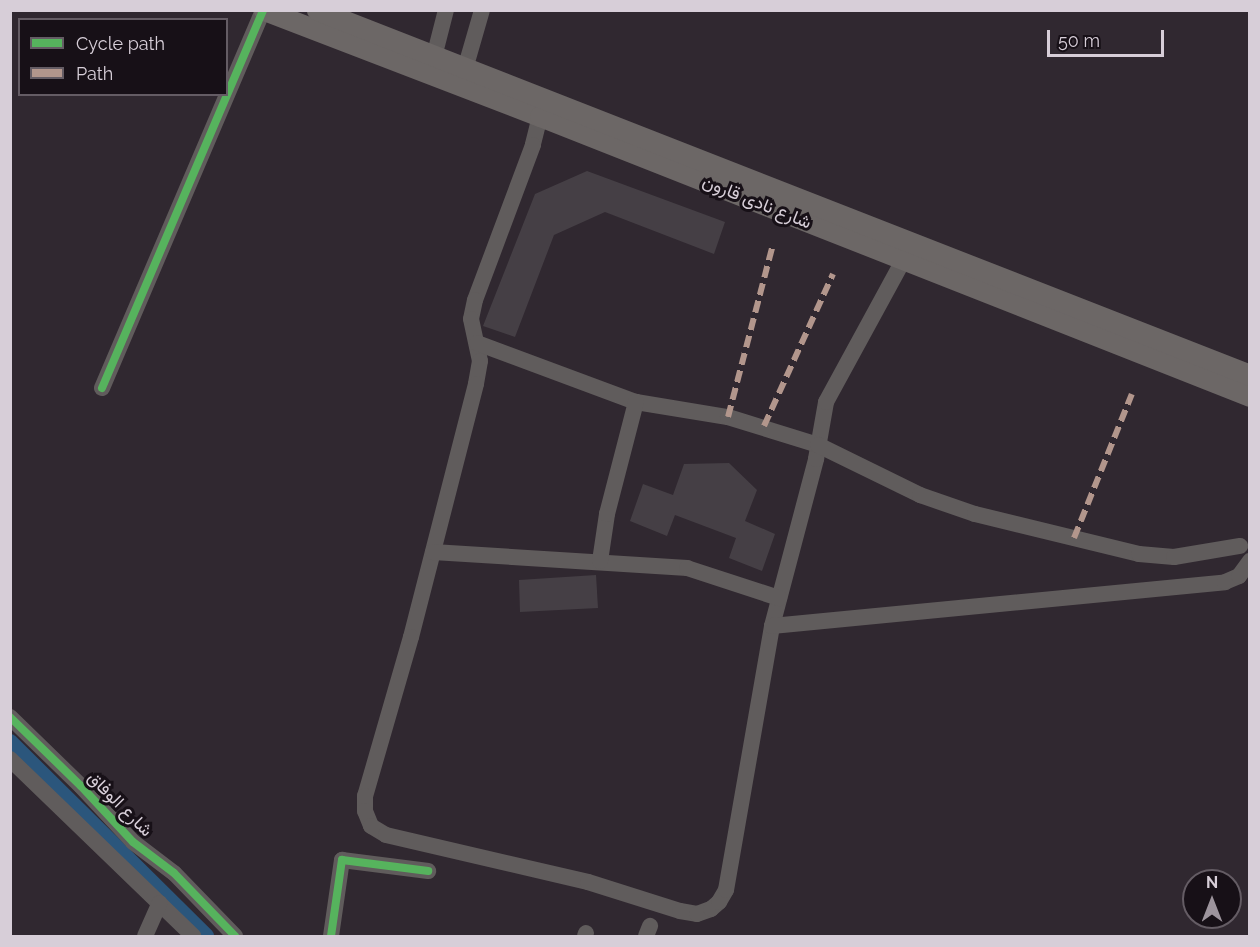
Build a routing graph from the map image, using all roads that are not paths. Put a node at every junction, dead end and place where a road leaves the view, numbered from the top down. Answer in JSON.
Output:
{"nodes":[{"id":1,"x":264,"y":10,"type":"edge"},
{"id":2,"x":316,"y":10,"type":"edge"},
{"id":3,"x":446,"y":10,"type":"edge"},
{"id":4,"x":482,"y":10,"type":"edge"},
{"id":5,"x":434,"y":57,"type":"junction"},
{"id":6,"x":465,"y":69,"type":"junction"},
{"id":7,"x":228,"y":94,"type":"edge"},
{"id":8,"x":227,"y":96,"type":"edge"},
{"id":9,"x":543,"y":108,"type":"junction"},
{"id":10,"x":903,"y":261,"type":"junction"},
{"id":11,"x":1137,"y":341,"type":"junction"},
{"id":12,"x":477,"y":343,"type":"junction"},
{"id":13,"x":1250,"y":375,"type":"edge"},
{"id":14,"x":102,"y":388,"type":"dead end"},
{"id":15,"x":1250,"y":396,"type":"edge"},
{"id":16,"x":636,"y":402,"type":"junction"},
{"id":17,"x":818,"y":445,"type":"junction"},
{"id":18,"x":1240,"y":546,"type":"dead end"},
{"id":19,"x":433,"y":552,"type":"junction"},
{"id":20,"x":600,"y":561,"type":"junction"},
{"id":21,"x":1250,"y":561,"type":"edge"},
{"id":22,"x":779,"y":598,"type":"junction"},
{"id":23,"x":772,"y":626,"type":"junction"},
{"id":24,"x":10,"y":717,"type":"edge"},
{"id":25,"x":10,"y":759,"type":"edge"},
{"id":26,"x":428,"y":871,"type":"dead end"},
{"id":27,"x":160,"y":903,"type":"junction"},
{"id":28,"x":145,"y":936,"type":"edge"},
{"id":29,"x":193,"y":936,"type":"edge"},
{"id":30,"x":235,"y":936,"type":"edge"},
{"id":31,"x":331,"y":936,"type":"edge"}],
"edges":[{"from":1,"to":7,"type":"street"},
{"from":1,"to":9,"type":"main road","name":"شارع نادى قارون"},
{"from":2,"to":5,"type":"main road","name":"شارع نادى قارون"},
{"from":3,"to":5,"type":"street"},
{"from":4,"to":6,"type":"street"},
{"from":5,"to":6,"type":"main road","name":"شارع نادى قارون"},
{"from":6,"to":9,"type":"main road","name":"شارع نادى قارون"},
{"from":8,"to":14,"type":"street"},
{"from":9,"to":10,"type":"main road","name":"شارع نادى قارون"},
{"from":9,"to":11,"type":"main road","name":"شارع نادى قارون"},
{"from":9,"to":12,"type":"street"},
{"from":10,"to":11,"type":"main road","name":"شارع نادى قارون"},
{"from":10,"to":17,"type":"street"},
{"from":11,"to":13,"type":"main road","name":"شارع نادى قارون"},
{"from":11,"to":15,"type":"main road","name":"شارع نادى قارون"},
{"from":12,"to":16,"type":"street"},
{"from":12,"to":19,"type":"street"},
{"from":16,"to":17,"type":"street"},
{"from":16,"to":20,"type":"street"},
{"from":17,"to":18,"type":"street"},
{"from":17,"to":22,"type":"street"},
{"from":19,"to":20,"type":"street"},
{"from":19,"to":23,"type":"street"},
{"from":20,"to":22,"type":"street"},
{"from":21,"to":23,"type":"street"},
{"from":22,"to":23,"type":"street"},
{"from":24,"to":30,"type":"street","name":"شارع الوفاق"},
{"from":25,"to":27,"type":"street"},
{"from":26,"to":31,"type":"street"},
{"from":27,"to":28,"type":"street"},
{"from":27,"to":29,"type":"street"}]}
